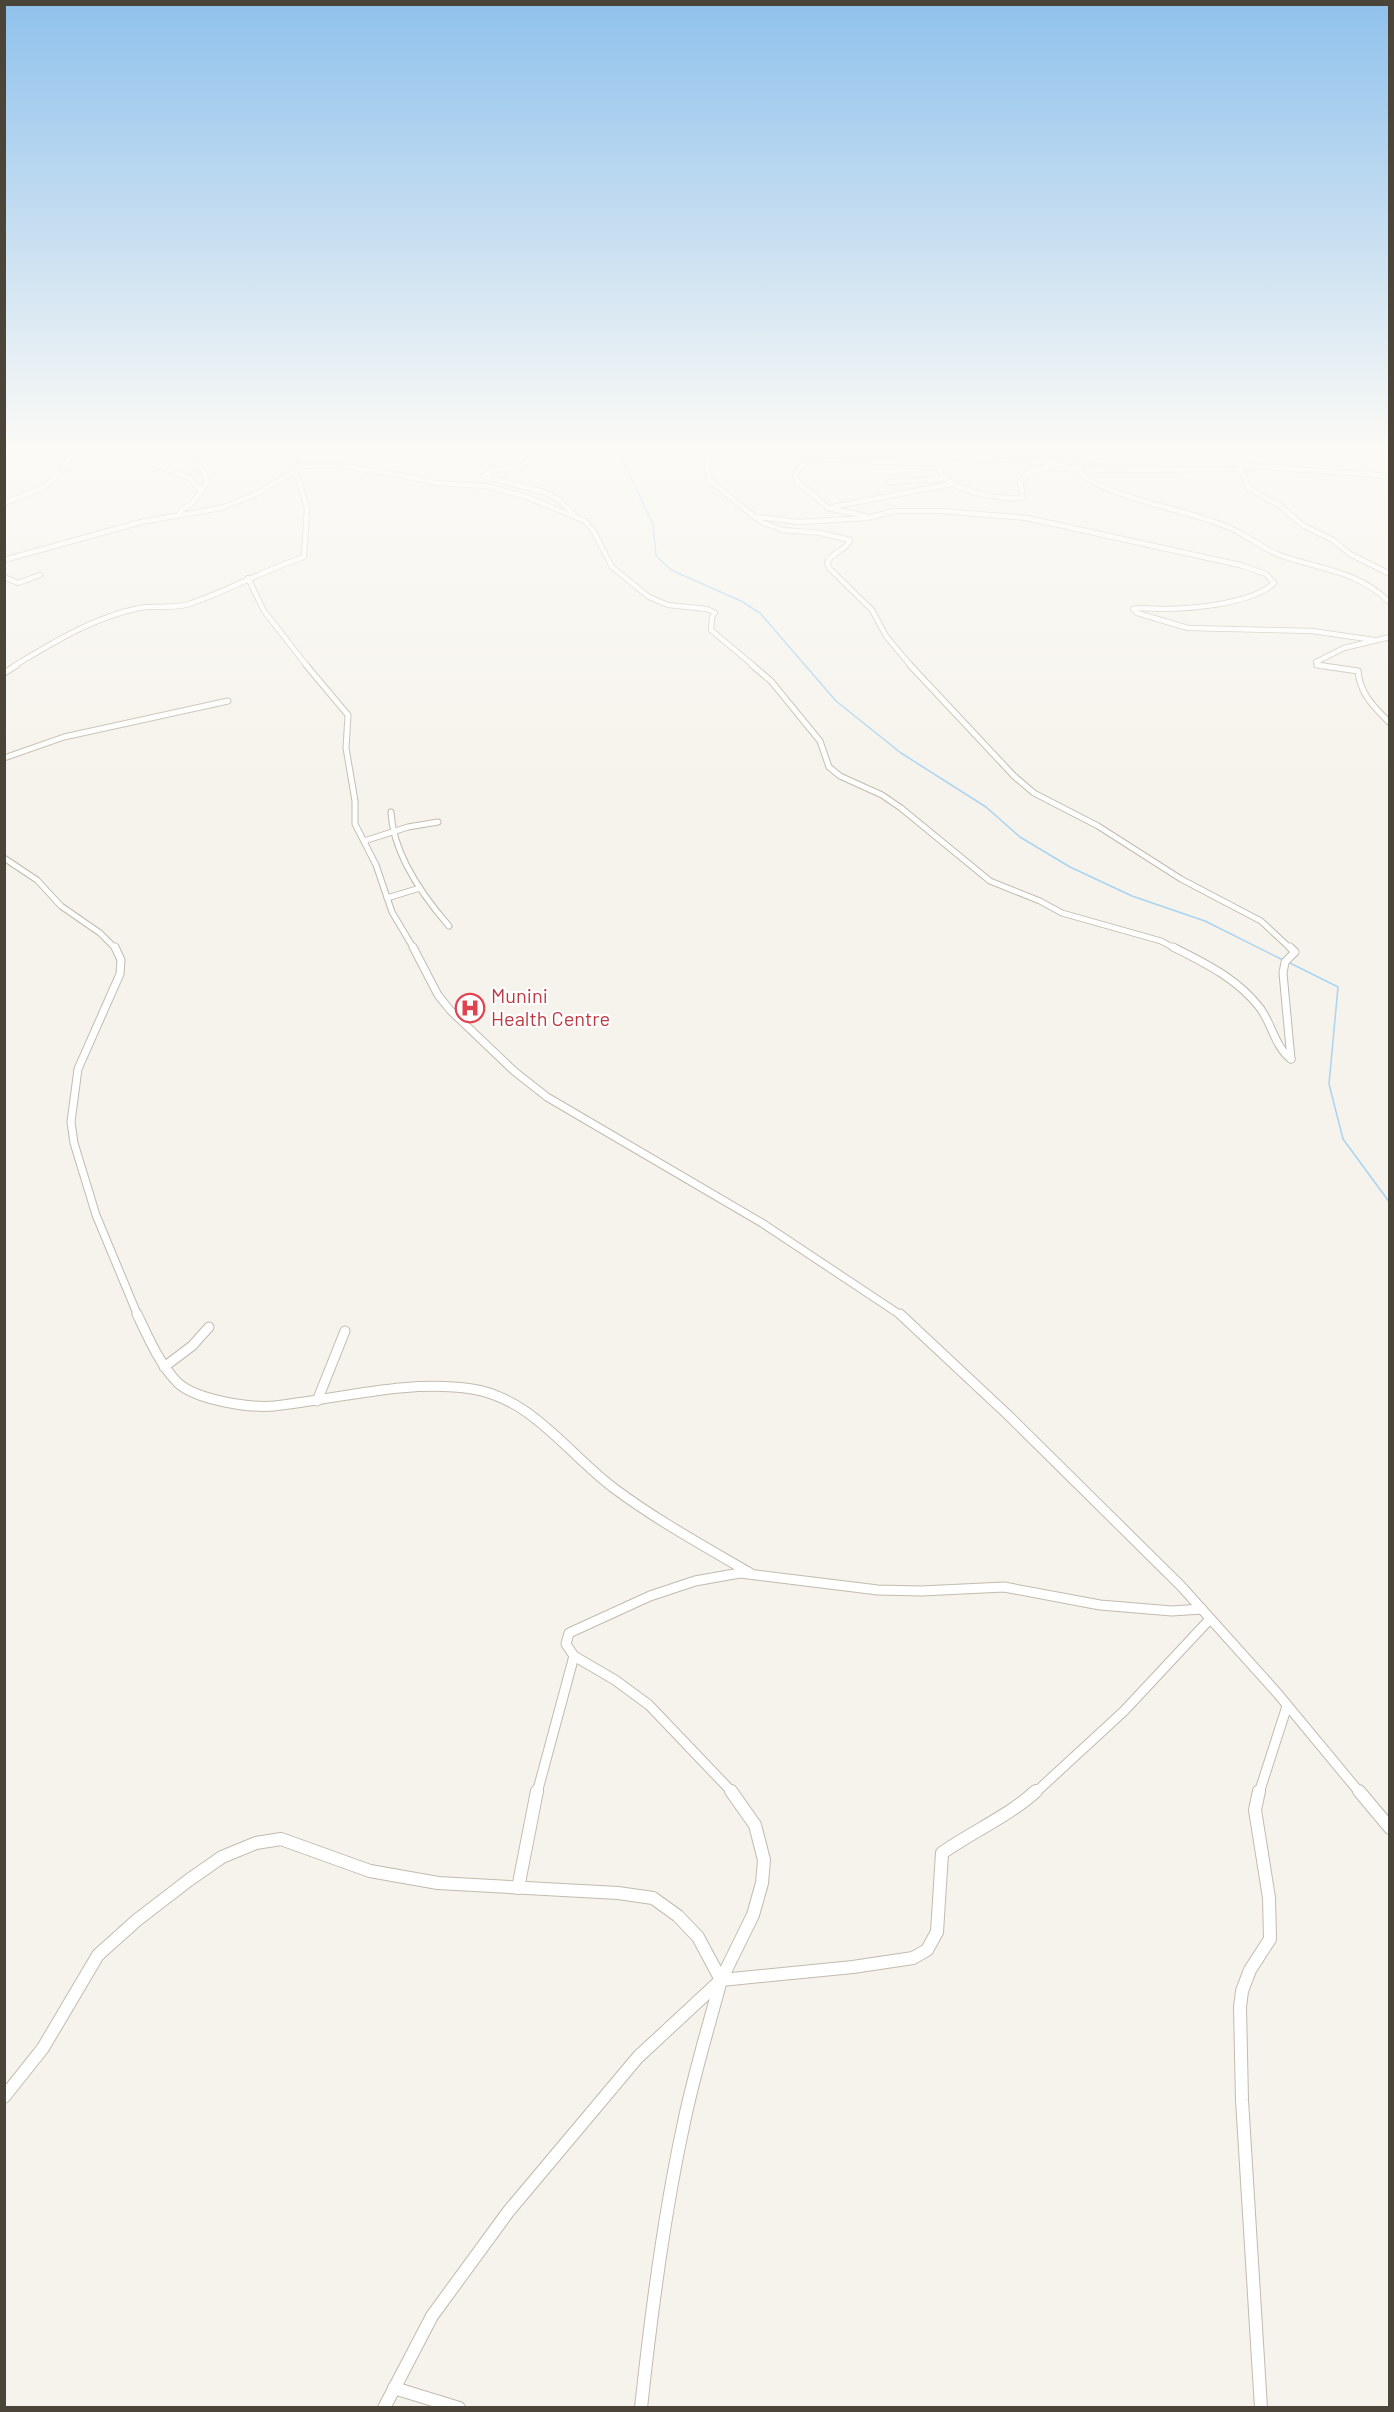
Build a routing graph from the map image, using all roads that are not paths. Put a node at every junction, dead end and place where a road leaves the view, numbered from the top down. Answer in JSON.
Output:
{"nodes":[{"id":1,"x":291,"y":562,"type":"edge"},
{"id":2,"x":608,"y":562,"type":"edge"},
{"id":3,"x":828,"y":562,"type":"edge"},
{"id":4,"x":1224,"y":562,"type":"edge"},
{"id":5,"x":1303,"y":562,"type":"edge"},
{"id":6,"x":1365,"y":562,"type":"edge"},
{"id":7,"x":1389,"y":574,"type":"edge"},
{"id":8,"x":40,"y":576,"type":"dead end"},
{"id":9,"x":4,"y":577,"type":"edge"},
{"id":10,"x":248,"y":578,"type":"junction"},
{"id":11,"x":1389,"y":603,"type":"edge"},
{"id":12,"x":1389,"y":637,"type":"edge"},
{"id":13,"x":1374,"y":640,"type":"junction"},
{"id":14,"x":4,"y":674,"type":"edge"},
{"id":15,"x":228,"y":701,"type":"dead end"},
{"id":16,"x":1389,"y":723,"type":"edge"},
{"id":17,"x":4,"y":758,"type":"edge"},
{"id":18,"x":391,"y":812,"type":"dead end"},
{"id":19,"x":438,"y":822,"type":"dead end"},
{"id":20,"x":392,"y":832,"type":"junction"},
{"id":21,"x":364,"y":842,"type":"junction"},
{"id":22,"x":4,"y":858,"type":"edge"},
{"id":23,"x":420,"y":888,"type":"junction"},
{"id":24,"x":387,"y":898,"type":"junction"},
{"id":25,"x":448,"y":926,"type":"dead end"},
{"id":26,"x":209,"y":1327,"type":"dead end"},
{"id":27,"x":345,"y":1331,"type":"dead end"},
{"id":28,"x":164,"y":1367,"type":"junction"},
{"id":29,"x":317,"y":1401,"type":"junction"},
{"id":30,"x":753,"y":1575,"type":"junction"},
{"id":31,"x":1202,"y":1609,"type":"junction"},
{"id":32,"x":1210,"y":1619,"type":"junction"},
{"id":33,"x":574,"y":1656,"type":"junction"},
{"id":34,"x":1287,"y":1706,"type":"junction"},
{"id":35,"x":1389,"y":1828,"type":"edge"},
{"id":36,"x":518,"y":1888,"type":"junction"},
{"id":37,"x":721,"y":1980,"type":"junction"},
{"id":38,"x":4,"y":2097,"type":"edge"},
{"id":39,"x":394,"y":2388,"type":"junction"},
{"id":40,"x":384,"y":2408,"type":"edge"},
{"id":41,"x":459,"y":2408,"type":"edge"},
{"id":42,"x":641,"y":2408,"type":"edge"},
{"id":43,"x":1261,"y":2408,"type":"edge"}],
"edges":[{"from":1,"to":10,"type":"street"},
{"from":2,"to":3,"type":"street"},
{"from":4,"to":13,"type":"street"},
{"from":5,"to":11,"type":"street"},
{"from":6,"to":7,"type":"street"},
{"from":8,"to":9,"type":"street"},
{"from":10,"to":14,"type":"street"},
{"from":10,"to":21,"type":"street"},
{"from":12,"to":13,"type":"street"},
{"from":13,"to":16,"type":"street"},
{"from":15,"to":17,"type":"street"},
{"from":18,"to":20,"type":"street"},
{"from":19,"to":20,"type":"street"},
{"from":20,"to":21,"type":"street"},
{"from":20,"to":23,"type":"street"},
{"from":21,"to":24,"type":"street"},
{"from":22,"to":28,"type":"street"},
{"from":23,"to":24,"type":"street"},
{"from":23,"to":25,"type":"street"},
{"from":24,"to":31,"type":"street"},
{"from":26,"to":28,"type":"street"},
{"from":27,"to":29,"type":"street"},
{"from":28,"to":29,"type":"street"},
{"from":29,"to":30,"type":"street"},
{"from":30,"to":31,"type":"street"},
{"from":30,"to":33,"type":"street"},
{"from":31,"to":32,"type":"street"},
{"from":32,"to":34,"type":"street"},
{"from":32,"to":37,"type":"street"},
{"from":33,"to":36,"type":"street"},
{"from":33,"to":37,"type":"street"},
{"from":34,"to":35,"type":"street"},
{"from":34,"to":43,"type":"street"},
{"from":36,"to":37,"type":"street"},
{"from":36,"to":38,"type":"street"},
{"from":37,"to":39,"type":"street"},
{"from":37,"to":42,"type":"street"},
{"from":39,"to":40,"type":"street"},
{"from":39,"to":41,"type":"street"}]}
